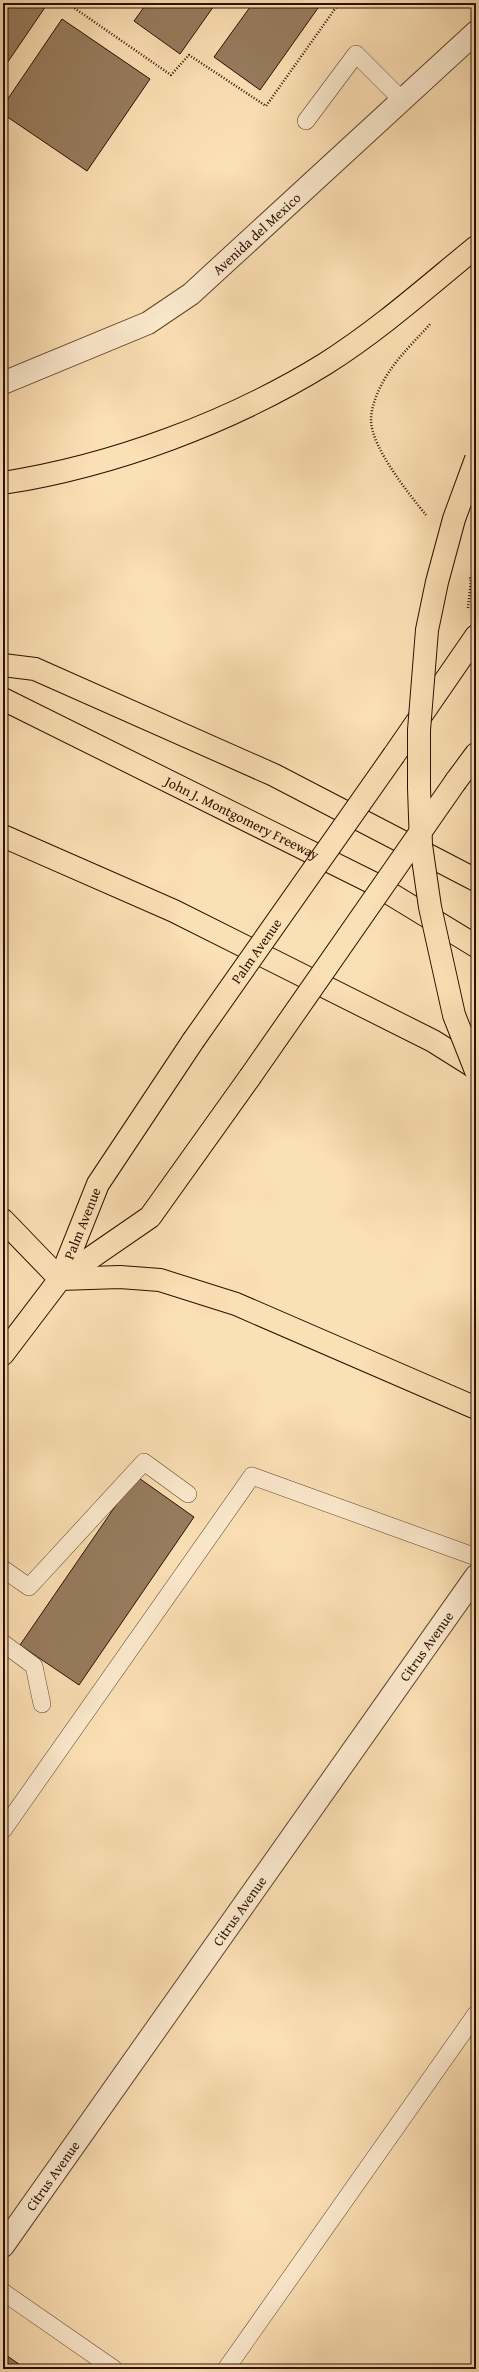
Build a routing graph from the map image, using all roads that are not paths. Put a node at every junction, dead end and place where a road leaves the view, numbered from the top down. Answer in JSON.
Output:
{"nodes":[{"id":1,"x":476,"y":32,"type":"edge"},
{"id":2,"x":401,"y":100,"type":"junction"},
{"id":3,"x":306,"y":121,"type":"dead end"},
{"id":4,"x":476,"y":247,"type":"edge"},
{"id":5,"x":3,"y":384,"type":"edge"},
{"id":6,"x":476,"y":459,"type":"edge"},
{"id":7,"x":3,"y":483,"type":"edge"},
{"id":8,"x":476,"y":636,"type":"edge"},
{"id":9,"x":3,"y":665,"type":"edge"},
{"id":10,"x":3,"y":699,"type":"edge"},
{"id":11,"x":476,"y":754,"type":"edge"},
{"id":12,"x":3,"y":836,"type":"edge"},
{"id":13,"x":476,"y":880,"type":"edge"},
{"id":14,"x":476,"y":946,"type":"edge"},
{"id":15,"x":476,"y":1070,"type":"edge"},
{"id":16,"x":3,"y":1220,"type":"edge"},
{"id":17,"x":60,"y":1279,"type":"junction"},
{"id":18,"x":3,"y":1354,"type":"edge"},
{"id":19,"x":476,"y":1408,"type":"edge"},
{"id":20,"x":188,"y":1494,"type":"dead end"},
{"id":21,"x":476,"y":1557,"type":"edge"},
{"id":22,"x":3,"y":1569,"type":"edge"},
{"id":23,"x":476,"y":1576,"type":"edge"},
{"id":24,"x":3,"y":1643,"type":"edge"},
{"id":25,"x":42,"y":1704,"type":"dead end"},
{"id":26,"x":3,"y":1830,"type":"edge"},
{"id":27,"x":476,"y":2014,"type":"edge"},
{"id":28,"x":3,"y":2246,"type":"edge"},
{"id":29,"x":3,"y":2292,"type":"edge"},
{"id":30,"x":114,"y":2369,"type":"edge"},
{"id":31,"x":226,"y":2369,"type":"edge"}],
"edges":[{"from":1,"to":2,"type":"street","name":"Avenida del Mexico"},
{"from":2,"to":3,"type":"lane"},
{"from":2,"to":5,"type":"street","name":"Avenida del Mexico"},
{"from":4,"to":7,"type":"main road"},
{"from":6,"to":15,"type":"main road","bridge":true},
{"from":8,"to":17,"type":"main road","name":"Palm Avenue","bridge":true},
{"from":9,"to":13,"type":"main road"},
{"from":10,"to":14,"type":"main road","name":"John J. Montgomery Freeway"},
{"from":11,"to":17,"type":"main road","name":"Palm Avenue","bridge":true},
{"from":12,"to":15,"type":"main road"},
{"from":16,"to":17,"type":"main road"},
{"from":17,"to":18,"type":"main road","name":"Palm Avenue"},
{"from":17,"to":19,"type":"main road"},
{"from":20,"to":22,"type":"lane"},
{"from":21,"to":26,"type":"lane"},
{"from":23,"to":28,"type":"street","name":"Citrus Avenue"},
{"from":24,"to":25,"type":"lane"},
{"from":27,"to":31,"type":"lane"},
{"from":29,"to":30,"type":"lane"}]}
